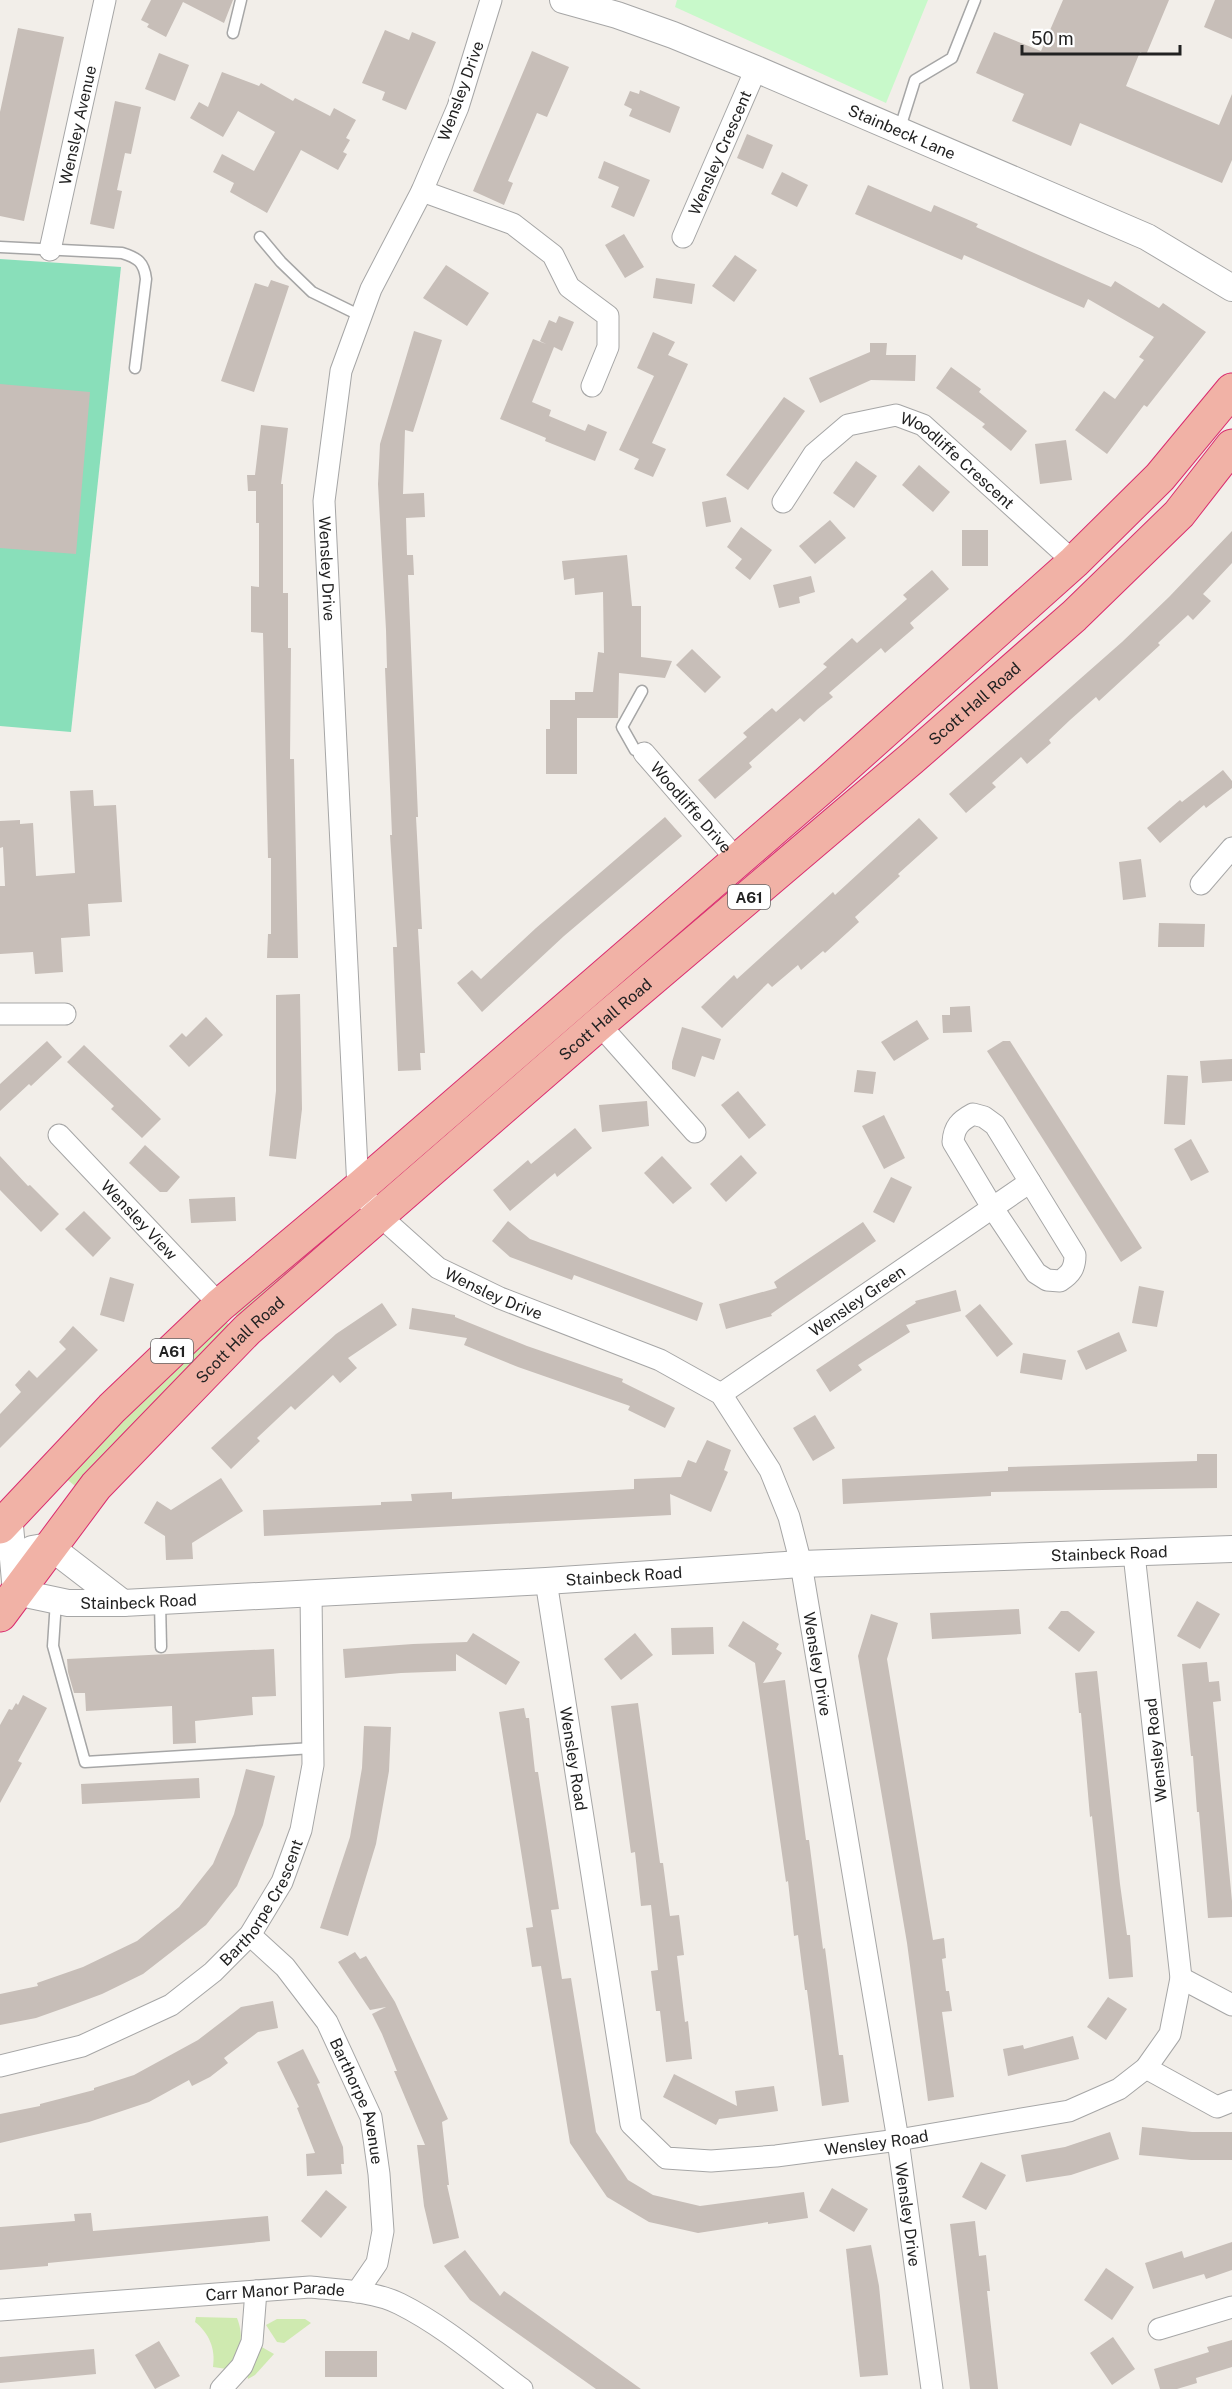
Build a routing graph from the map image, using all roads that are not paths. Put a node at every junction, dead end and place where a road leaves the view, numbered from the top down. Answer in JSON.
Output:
{"nodes":[{"id":1,"x":105,"y":0,"type":"edge"},
{"id":2,"x":241,"y":0,"type":"edge"},
{"id":3,"x":491,"y":0,"type":"edge"},
{"id":4,"x":563,"y":0,"type":"edge"},
{"id":5,"x":975,"y":0,"type":"edge"},
{"id":6,"x":233,"y":33,"type":"dead end"},
{"id":7,"x":756,"y":69,"type":"junction"},
{"id":8,"x":898,"y":132,"type":"junction"},
{"id":9,"x":422,"y":191,"type":"junction"},
{"id":10,"x":260,"y":237,"type":"dead end"},
{"id":11,"x":683,"y":237,"type":"dead end"},
{"id":12,"x":0,"y":247,"type":"edge"},
{"id":13,"x":50,"y":250,"type":"junction"},
{"id":14,"x":1232,"y":288,"type":"edge"},
{"id":15,"x":361,"y":316,"type":"junction"},
{"id":16,"x":135,"y":368,"type":"dead end"},
{"id":17,"x":592,"y":386,"type":"dead end"},
{"id":18,"x":1232,"y":390,"type":"edge"},
{"id":19,"x":1232,"y":446,"type":"edge"},
{"id":20,"x":783,"y":502,"type":"dead end"},
{"id":21,"x":1074,"y":562,"type":"junction"},
{"id":22,"x":642,"y":691,"type":"dead end"},
{"id":23,"x":644,"y":753,"type":"joint"},
{"id":24,"x":1232,"y":848,"type":"edge"},
{"id":25,"x":738,"y":861,"type":"junction"},
{"id":26,"x":1201,"y":884,"type":"dead end"},
{"id":27,"x":0,"y":1014,"type":"edge"},
{"id":28,"x":64,"y":1014,"type":"dead end"},
{"id":29,"x":599,"y":1024,"type":"junction"},
{"id":30,"x":695,"y":1132,"type":"dead end"},
{"id":31,"x":59,"y":1135,"type":"dead end"},
{"id":32,"x":364,"y":1176,"type":"junction"},
{"id":33,"x":1030,"y":1182,"type":"junction"},
{"id":34,"x":992,"y":1207,"type":"junction"},
{"id":35,"x":380,"y":1216,"type":"junction"},
{"id":36,"x":220,"y":1305,"type":"junction"},
{"id":37,"x":721,"y":1394,"type":"junction"},
{"id":38,"x":6,"y":1537,"type":"edge"},
{"id":39,"x":49,"y":1546,"type":"junction"},
{"id":40,"x":1232,"y":1549,"type":"edge"},
{"id":41,"x":1134,"y":1554,"type":"junction"},
{"id":42,"x":801,"y":1564,"type":"junction"},
{"id":43,"x":546,"y":1581,"type":"junction"},
{"id":44,"x":311,"y":1593,"type":"junction"},
{"id":45,"x":56,"y":1601,"type":"junction"},
{"id":46,"x":160,"y":1601,"type":"junction"},
{"id":47,"x":123,"y":1603,"type":"junction"},
{"id":48,"x":8,"y":1604,"type":"edge"},
{"id":49,"x":161,"y":1647,"type":"dead end"},
{"id":50,"x":313,"y":1748,"type":"junction"},
{"id":51,"x":250,"y":1935,"type":"junction"},
{"id":52,"x":1181,"y":1978,"type":"junction"},
{"id":53,"x":1232,"y":2005,"type":"edge"},
{"id":54,"x":0,"y":2066,"type":"edge"},
{"id":55,"x":1146,"y":2068,"type":"junction"},
{"id":56,"x":1232,"y":2100,"type":"edge"},
{"id":57,"x":898,"y":2140,"type":"junction"},
{"id":58,"x":256,"y":2291,"type":"junction"},
{"id":59,"x":357,"y":2292,"type":"junction"},
{"id":60,"x":1232,"y":2307,"type":"edge"},
{"id":61,"x":0,"y":2310,"type":"edge"},
{"id":62,"x":1159,"y":2329,"type":"dead end"},
{"id":63,"x":221,"y":2389,"type":"edge"},
{"id":64,"x":522,"y":2389,"type":"edge"},
{"id":65,"x":932,"y":2389,"type":"edge"}],
"edges":[{"from":1,"to":13,"type":"street","name":"Wensley Avenue"},
{"from":2,"to":6,"type":"lane"},
{"from":3,"to":9,"type":"street","name":"Wensley Drive"},
{"from":4,"to":7,"type":"street","name":"Stainbeck Lane"},
{"from":5,"to":8,"type":"lane"},
{"from":7,"to":8,"type":"street","name":"Stainbeck Lane"},
{"from":7,"to":11,"type":"street","name":"Wensley Crescent"},
{"from":8,"to":14,"type":"street","name":"Stainbeck Lane"},
{"from":9,"to":15,"type":"street","name":"Wensley Drive"},
{"from":9,"to":17,"type":"street"},
{"from":10,"to":15,"type":"lane"},
{"from":12,"to":13,"type":"lane"},
{"from":13,"to":16,"type":"lane"},
{"from":15,"to":32,"type":"street","name":"Wensley Drive"},
{"from":18,"to":21,"type":"highway","name":"Scott Hall Road","number":"A61"},
{"from":19,"to":29,"type":"highway","name":"Scott Hall Road","number":"A61"},
{"from":20,"to":21,"type":"street","name":"Woodliffe Crescent"},
{"from":21,"to":25,"type":"highway","name":"Scott Hall Road","number":"A61"},
{"from":22,"to":23,"type":"lane"},
{"from":23,"to":25,"type":"street","name":"Woodliffe Drive"},
{"from":24,"to":26,"type":"street"},
{"from":25,"to":32,"type":"highway","name":"Scott Hall Road","number":"A61"},
{"from":27,"to":28,"type":"street"},
{"from":29,"to":30,"type":"street"},
{"from":29,"to":35,"type":"highway","name":"Scott Hall Road","number":"A61"},
{"from":31,"to":36,"type":"street","name":"Wensley View"},
{"from":32,"to":35,"type":"street","name":"Wensley Drive"},
{"from":32,"to":36,"type":"highway","name":"Scott Hall Road","number":"A61"},
{"from":33,"to":34,"type":"street","name":"Wensley Green"},
{"from":33,"to":34,"type":"street"},
{"from":33,"to":34,"type":"street"},
{"from":34,"to":37,"type":"street","name":"Wensley Green"},
{"from":35,"to":37,"type":"street","name":"Wensley Drive"},
{"from":35,"to":39,"type":"highway","name":"Scott Hall Road","number":"A61"},
{"from":36,"to":38,"type":"highway","name":"Scott Hall Road","number":"A61"},
{"from":37,"to":42,"type":"street","name":"Wensley Drive"},
{"from":38,"to":39,"type":"street"},
{"from":38,"to":48,"type":"street"},
{"from":39,"to":47,"type":"street"},
{"from":39,"to":48,"type":"highway","name":"Scott Hall Road","number":"A61"},
{"from":40,"to":41,"type":"street","name":"Stainbeck Road"},
{"from":41,"to":42,"type":"street","name":"Stainbeck Road"},
{"from":41,"to":52,"type":"street","name":"Wensley Road"},
{"from":42,"to":43,"type":"street","name":"Stainbeck Road"},
{"from":42,"to":57,"type":"street","name":"Wensley Drive"},
{"from":43,"to":44,"type":"street","name":"Stainbeck Road"},
{"from":43,"to":57,"type":"street","name":"Wensley Road"},
{"from":44,"to":46,"type":"street","name":"Stainbeck Road"},
{"from":44,"to":50,"type":"street","name":"Barthorpe Crescent"},
{"from":45,"to":47,"type":"street","name":"Stainbeck Road"},
{"from":45,"to":48,"type":"street","name":"Stainbeck Road"},
{"from":45,"to":50,"type":"lane"},
{"from":46,"to":47,"type":"street","name":"Stainbeck Road"},
{"from":46,"to":49,"type":"lane"},
{"from":50,"to":51,"type":"street","name":"Barthorpe Crescent"},
{"from":51,"to":54,"type":"street","name":"Barthorpe Crescent"},
{"from":51,"to":59,"type":"street","name":"Barthorpe Avenue"},
{"from":52,"to":53,"type":"street"},
{"from":52,"to":55,"type":"street","name":"Wensley Road"},
{"from":55,"to":56,"type":"street"},
{"from":55,"to":57,"type":"street","name":"Wensley Road"},
{"from":57,"to":65,"type":"street","name":"Wensley Drive"},
{"from":58,"to":59,"type":"street","name":"Carr Manor Parade"},
{"from":58,"to":61,"type":"street","name":"Carr Manor Parade"},
{"from":58,"to":63,"type":"street"},
{"from":59,"to":64,"type":"street","name":"Carr Manor Parade"},
{"from":60,"to":62,"type":"street"}]}
